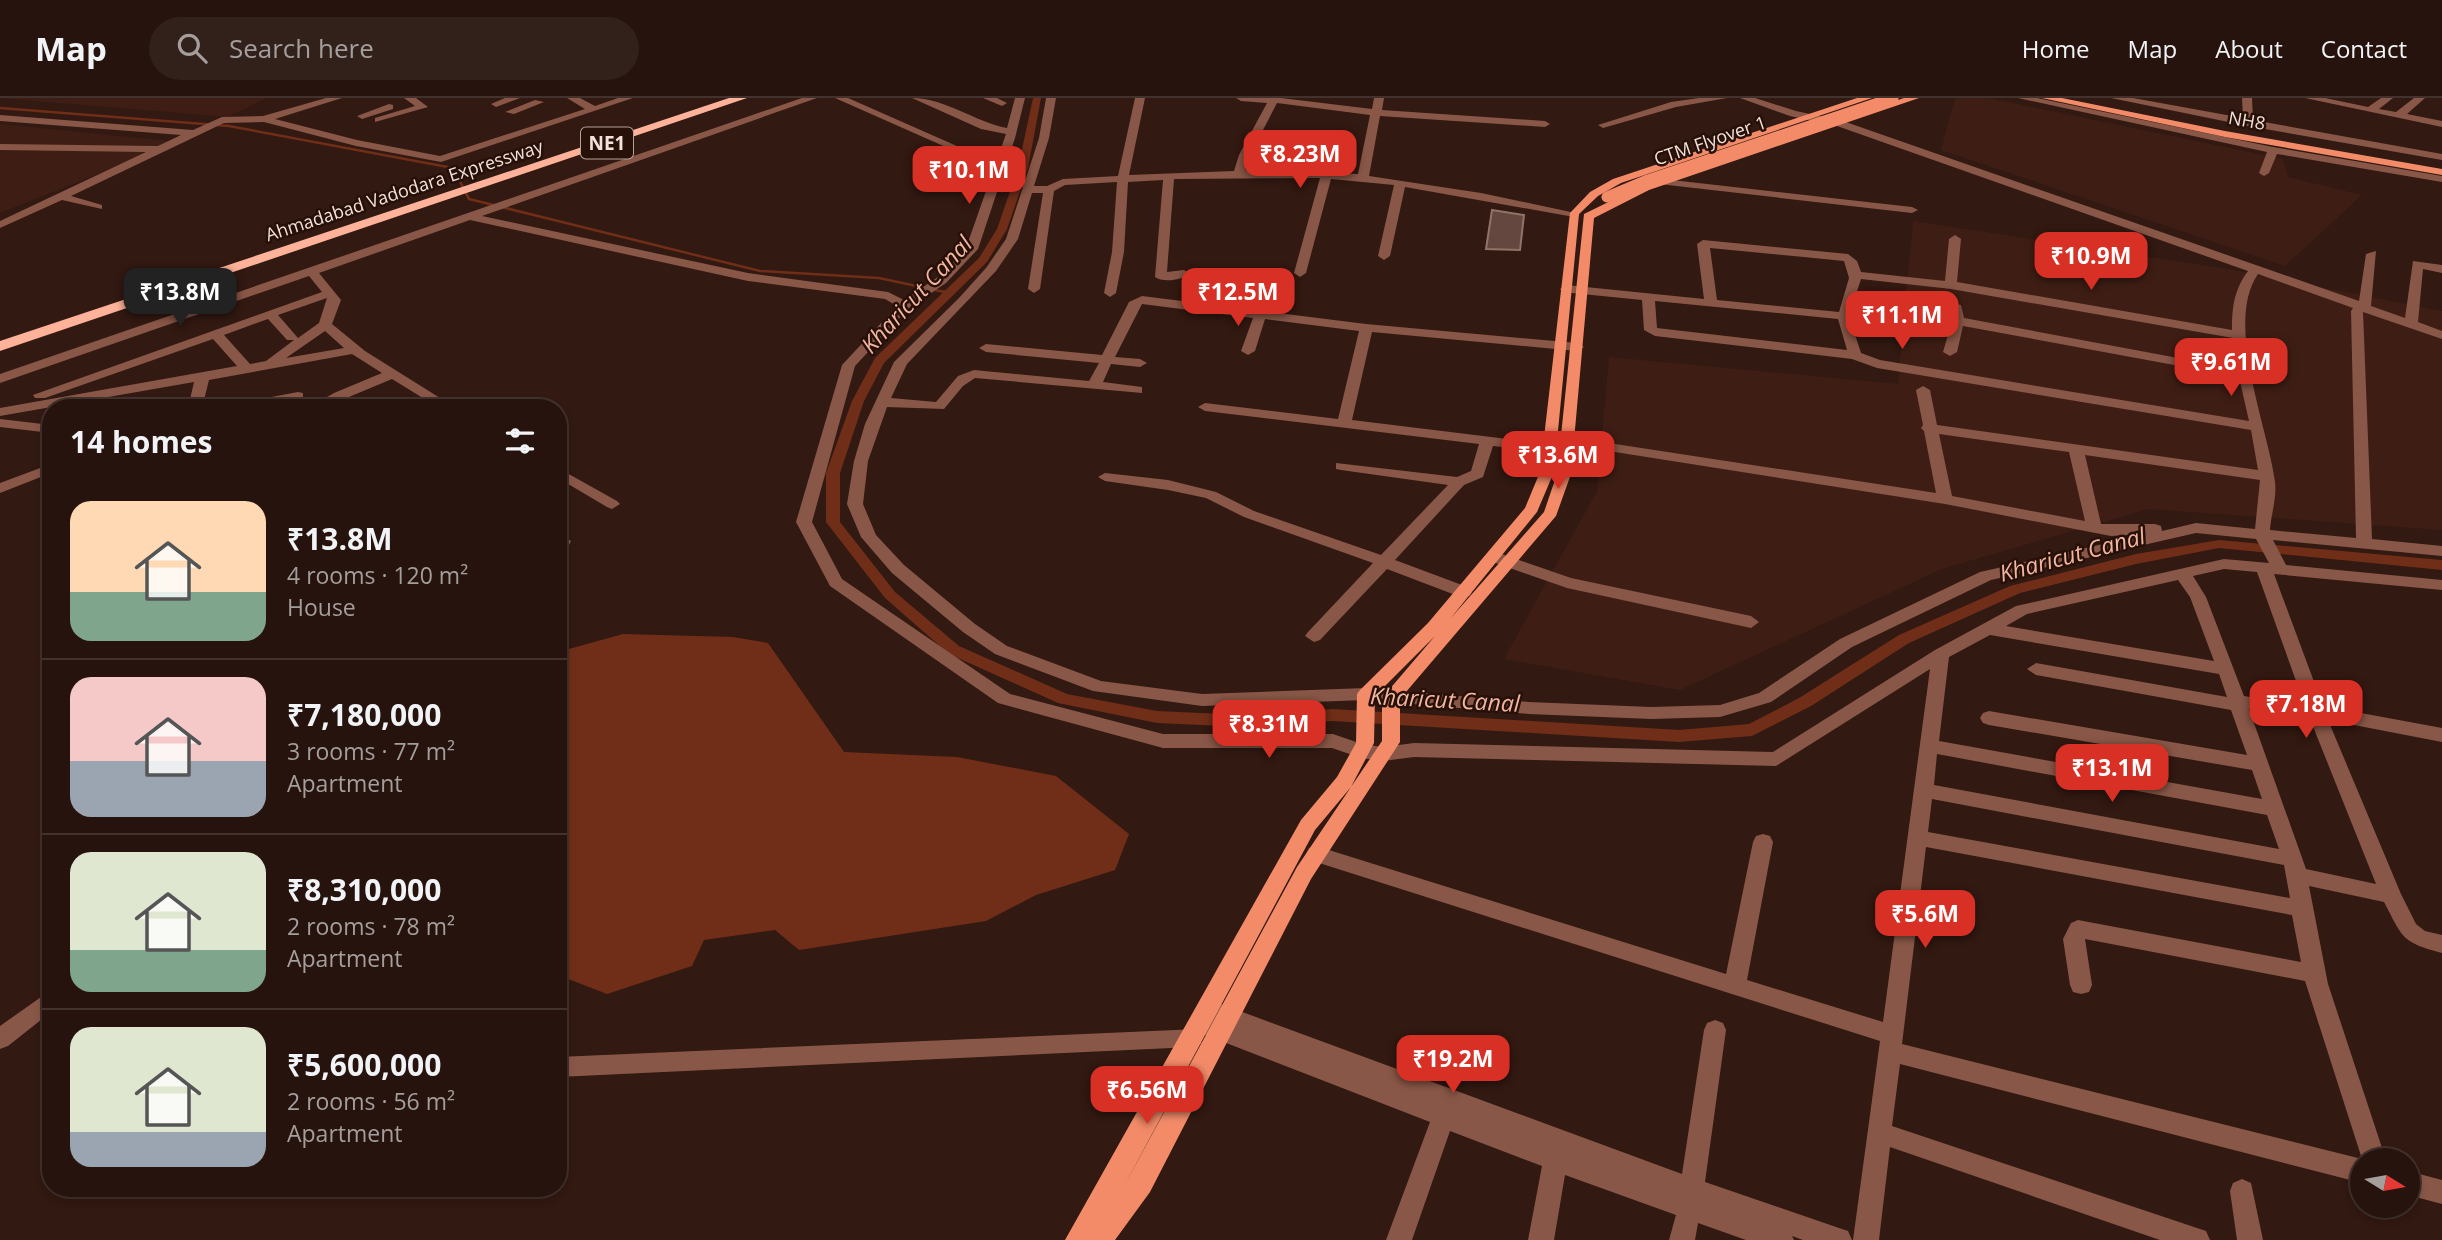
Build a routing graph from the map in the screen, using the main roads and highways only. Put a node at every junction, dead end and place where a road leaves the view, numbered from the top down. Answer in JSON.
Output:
{"nodes":[{"id":1,"x":714,"y":98,"type":"edge"},
{"id":2,"x":741,"y":98,"type":"edge"},
{"id":3,"x":1867,"y":98,"type":"edge"},
{"id":4,"x":1893,"y":98,"type":"edge"},
{"id":5,"x":1914,"y":98,"type":"edge"},
{"id":6,"x":2047,"y":98,"type":"edge"},
{"id":7,"x":2093,"y":98,"type":"edge"},
{"id":8,"x":2442,"y":162,"type":"edge"},
{"id":9,"x":2442,"y":176,"type":"edge"},
{"id":10,"x":474,"y":182,"type":"junction"},
{"id":11,"x":438,"y":194,"type":"junction"},
{"id":12,"x":1579,"y":214,"type":"junction"},
{"id":13,"x":1579,"y":239,"type":"junction"},
{"id":14,"x":0,"y":334,"type":"edge"},
{"id":15,"x":0,"y":346,"type":"edge"},
{"id":16,"x":1375,"y":748,"type":"junction"},
{"id":17,"x":1212,"y":1024,"type":"junction"},
{"id":18,"x":1078,"y":1240,"type":"edge"},
{"id":19,"x":1100,"y":1240,"type":"edge"}],
"edges":[{"from":1,"to":10,"type":"highway","name":"Ahmadabad Vadodara Expressway","number":"NE1"},
{"from":2,"to":10,"type":"highway","name":"Ahmadabad Vadodara Expressway","number":"NE1"},
{"from":3,"to":12,"type":"main road"},
{"from":4,"to":12,"type":"main road","name":"CTM Flyover 1","bridge":true},
{"from":5,"to":12,"type":"main road"},
{"from":6,"to":9,"type":"main road","name":"NH8"},
{"from":7,"to":8,"type":"main road","name":"NH8"},
{"from":10,"to":11,"type":"highway","name":"Ahmadabad Vadodara Expressway","number":"NE1"},
{"from":11,"to":14,"type":"highway","name":"Ahmadabad Vadodara Expressway","number":"NE1"},
{"from":11,"to":15,"type":"highway","name":"Ahmadabad Vadodara Expressway","number":"NE1"},
{"from":12,"to":13,"type":"main road"},
{"from":13,"to":16,"type":"main road"},
{"from":13,"to":16,"type":"main road"},
{"from":16,"to":17,"type":"main road"},
{"from":16,"to":17,"type":"main road"},
{"from":17,"to":18,"type":"main road"},
{"from":17,"to":19,"type":"main road"}]}
